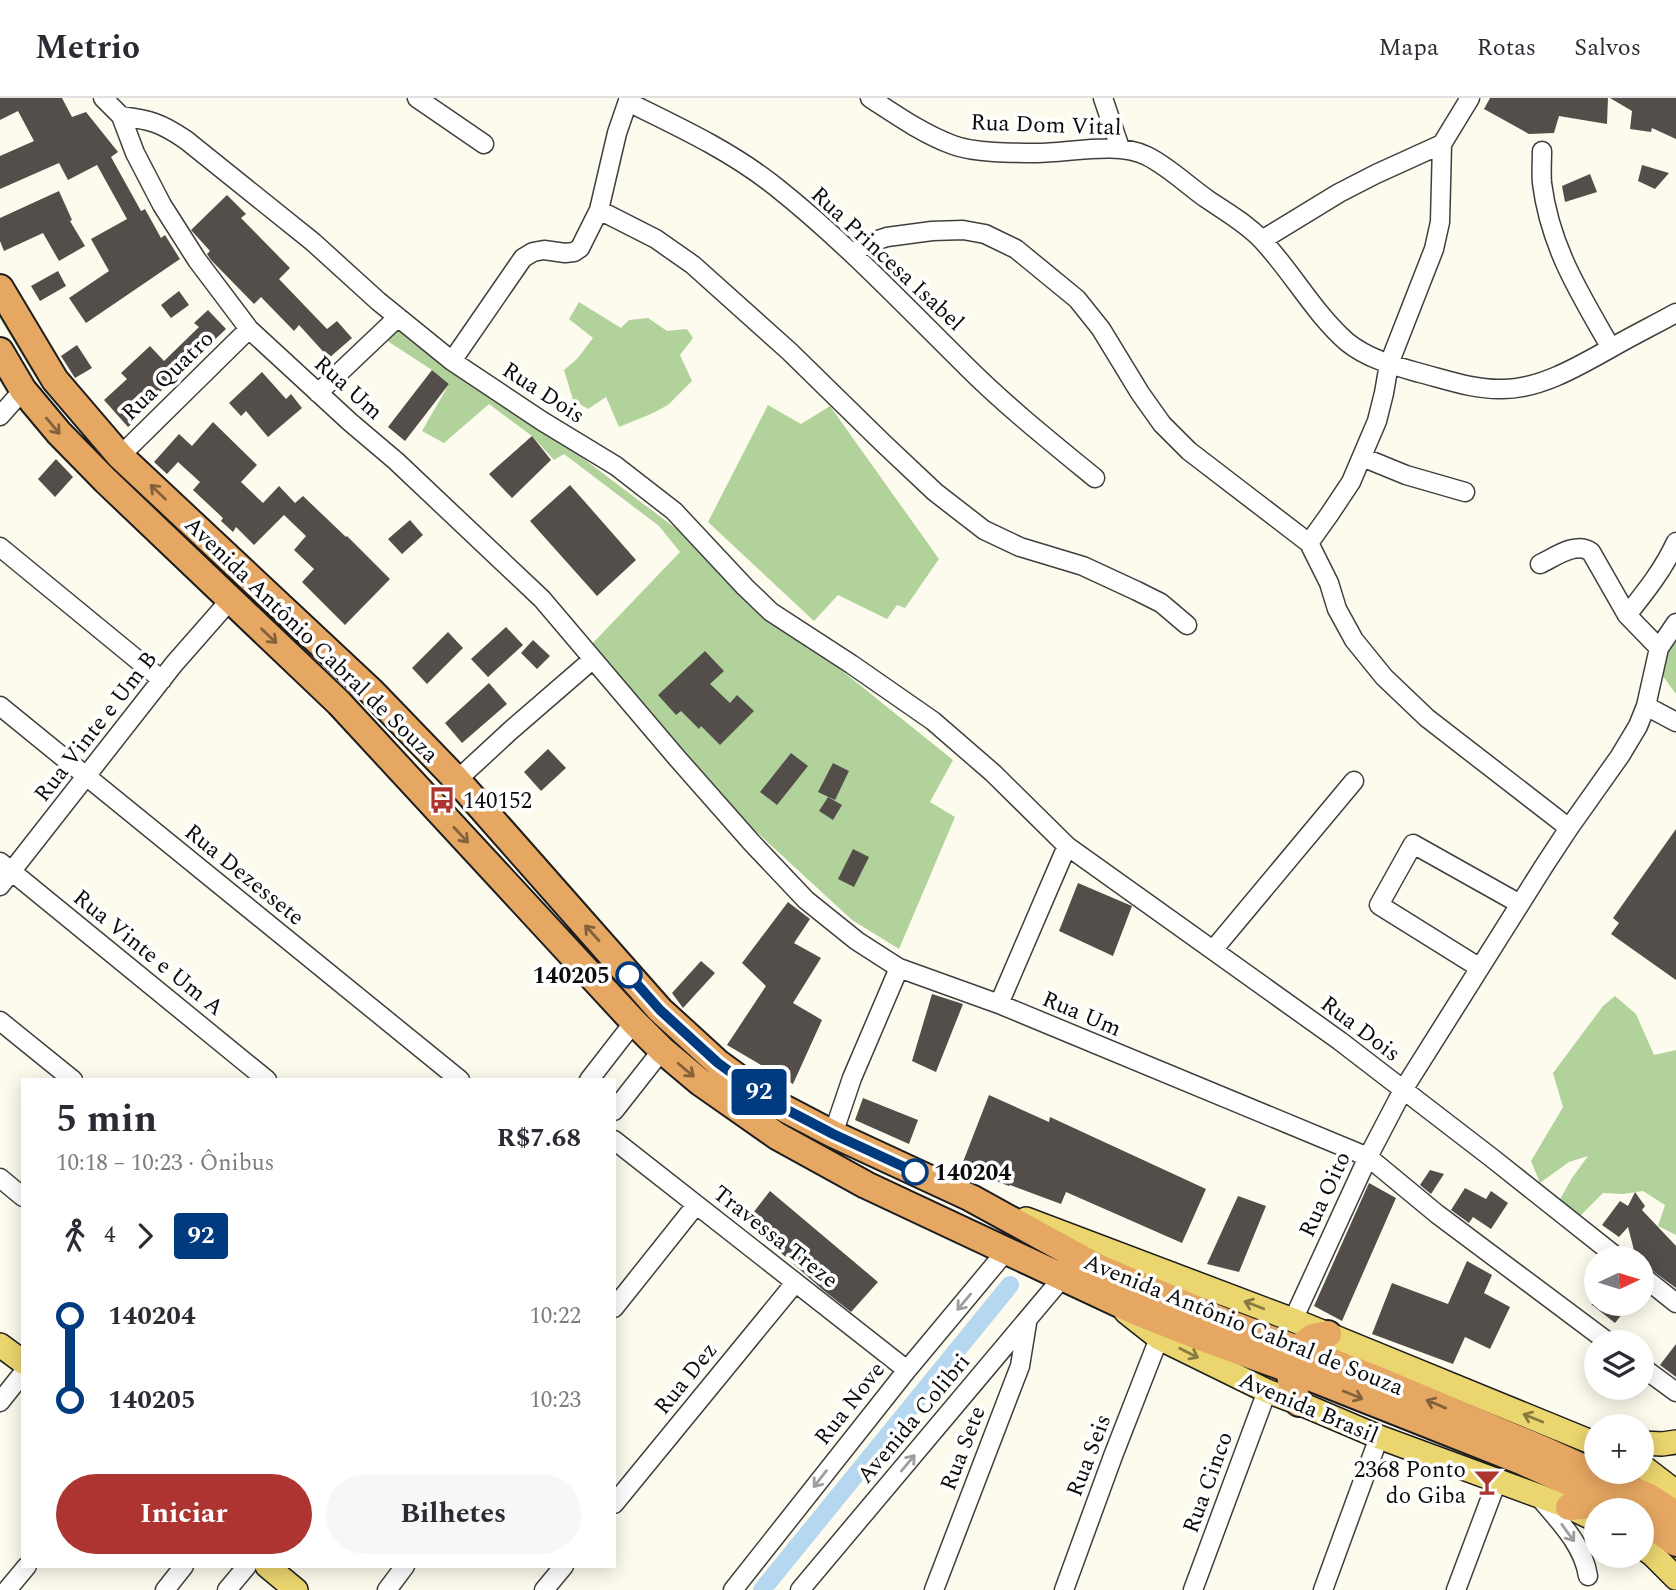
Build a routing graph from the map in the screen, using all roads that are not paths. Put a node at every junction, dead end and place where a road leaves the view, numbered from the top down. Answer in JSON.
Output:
{"nodes":[{"id":1,"x":103,"y":98,"type":"edge"},
{"id":2,"x":418,"y":98,"type":"edge"},
{"id":3,"x":870,"y":98,"type":"edge"},
{"id":4,"x":1103,"y":98,"type":"edge"},
{"id":5,"x":1470,"y":98,"type":"edge"},
{"id":6,"x":629,"y":100,"type":"edge"},
{"id":7,"x":121,"y":116,"type":"junction"},
{"id":8,"x":484,"y":144,"type":"dead end"},
{"id":9,"x":1442,"y":144,"type":"junction"},
{"id":10,"x":1120,"y":148,"type":"junction"},
{"id":11,"x":1542,"y":151,"type":"dead end"},
{"id":12,"x":600,"y":209,"type":"junction"},
{"id":13,"x":1262,"y":240,"type":"junction"},
{"id":14,"x":853,"y":253,"type":"junction"},
{"id":15,"x":0,"y":288,"type":"edge"},
{"id":16,"x":1676,"y":313,"type":"edge"},
{"id":17,"x":398,"y":317,"type":"junction"},
{"id":18,"x":249,"y":329,"type":"junction"},
{"id":19,"x":1611,"y":348,"type":"junction"},
{"id":20,"x":0,"y":351,"type":"edge"},
{"id":21,"x":452,"y":361,"type":"junction"},
{"id":22,"x":1389,"y":364,"type":"junction"},
{"id":23,"x":23,"y":390,"type":"junction"},
{"id":24,"x":318,"y":393,"type":"junction"},
{"id":25,"x":0,"y":416,"type":"edge"},
{"id":26,"x":120,"y":456,"type":"junction"},
{"id":27,"x":1362,"y":457,"type":"junction"},
{"id":28,"x":1095,"y":478,"type":"dead end"},
{"id":29,"x":1465,"y":492,"type":"dead end"},
{"id":30,"x":1676,"y":542,"type":"edge"},
{"id":31,"x":1309,"y":543,"type":"junction"},
{"id":32,"x":0,"y":547,"type":"edge"},
{"id":33,"x":1540,"y":564,"type":"dead end"},
{"id":34,"x":231,"y":600,"type":"junction"},
{"id":35,"x":1627,"y":615,"type":"junction"},
{"id":36,"x":1676,"y":623,"type":"edge"},
{"id":37,"x":1188,"y":625,"type":"dead end"},
{"id":38,"x":1659,"y":648,"type":"junction"},
{"id":39,"x":592,"y":660,"type":"junction"},
{"id":40,"x":162,"y":680,"type":"junction"},
{"id":41,"x":0,"y":706,"type":"edge"},
{"id":42,"x":1646,"y":706,"type":"junction"},
{"id":43,"x":1676,"y":722,"type":"edge"},
{"id":44,"x":86,"y":776,"type":"junction"},
{"id":45,"x":457,"y":780,"type":"junction"},
{"id":46,"x":1354,"y":781,"type":"dead end"},
{"id":47,"x":1569,"y":828,"type":"junction"},
{"id":48,"x":1067,"y":846,"type":"junction"},
{"id":49,"x":6,"y":867,"type":"edge"},
{"id":50,"x":0,"y":886,"type":"edge"},
{"id":51,"x":1520,"y":904,"type":"junction"},
{"id":52,"x":1213,"y":950,"type":"junction"},
{"id":53,"x":899,"y":968,"type":"junction"},
{"id":54,"x":1480,"y":968,"type":"junction"},
{"id":55,"x":999,"y":1004,"type":"junction"},
{"id":56,"x":0,"y":1021,"type":"edge"},
{"id":57,"x":634,"y":1022,"type":"junction"},
{"id":58,"x":662,"y":1050,"type":"junction"},
{"id":59,"x":71,"y":1078,"type":"edge"},
{"id":60,"x":265,"y":1078,"type":"edge"},
{"id":61,"x":458,"y":1078,"type":"edge"},
{"id":62,"x":591,"y":1078,"type":"edge"},
{"id":63,"x":1403,"y":1090,"type":"junction"},
{"id":64,"x":616,"y":1108,"type":"edge"},
{"id":65,"x":833,"y":1134,"type":"junction"},
{"id":66,"x":616,"y":1142,"type":"edge"},
{"id":67,"x":1368,"y":1157,"type":"junction"},
{"id":68,"x":0,"y":1178,"type":"edge"},
{"id":69,"x":21,"y":1195,"type":"edge"},
{"id":70,"x":971,"y":1198,"type":"junction"},
{"id":71,"x":696,"y":1205,"type":"junction"},
{"id":72,"x":1603,"y":1246,"type":"edge"},
{"id":73,"x":1007,"y":1250,"type":"junction"},
{"id":74,"x":1063,"y":1277,"type":"junction"},
{"id":75,"x":795,"y":1283,"type":"junction"},
{"id":76,"x":1654,"y":1286,"type":"edge"},
{"id":77,"x":1112,"y":1301,"type":"junction"},
{"id":78,"x":1676,"y":1303,"type":"edge"},
{"id":79,"x":616,"y":1305,"type":"edge"},
{"id":80,"x":1293,"y":1320,"type":"junction"},
{"id":81,"x":1027,"y":1322,"type":"junction"},
{"id":82,"x":1592,"y":1330,"type":"edge"},
{"id":83,"x":1328,"y":1334,"type":"junction"},
{"id":84,"x":1159,"y":1338,"type":"junction"},
{"id":85,"x":0,"y":1345,"type":"edge"},
{"id":86,"x":1293,"y":1359,"type":"junction"},
{"id":87,"x":21,"y":1361,"type":"edge"},
{"id":88,"x":907,"y":1370,"type":"junction"},
{"id":89,"x":21,"y":1376,"type":"edge"},
{"id":90,"x":1654,"y":1376,"type":"edge"},
{"id":91,"x":1267,"y":1391,"type":"junction"},
{"id":92,"x":1676,"y":1392,"type":"edge"},
{"id":93,"x":0,"y":1402,"type":"edge"},
{"id":94,"x":1299,"y":1403,"type":"junction"},
{"id":95,"x":1569,"y":1433,"type":"junction"},
{"id":96,"x":1584,"y":1435,"type":"edge"},
{"id":97,"x":1379,"y":1437,"type":"junction"},
{"id":98,"x":1584,"y":1439,"type":"edge"},
{"id":99,"x":1676,"y":1442,"type":"edge"},
{"id":100,"x":1654,"y":1444,"type":"edge"},
{"id":101,"x":1654,"y":1475,"type":"edge"},
{"id":102,"x":1497,"y":1481,"type":"junction"},
{"id":103,"x":1676,"y":1492,"type":"edge"},
{"id":104,"x":1538,"y":1496,"type":"junction"},
{"id":105,"x":1589,"y":1498,"type":"edge"},
{"id":106,"x":616,"y":1502,"type":"edge"},
{"id":107,"x":1569,"y":1507,"type":"joint"},
{"id":108,"x":1584,"y":1508,"type":"edge"},
{"id":109,"x":1676,"y":1514,"type":"edge"},
{"id":110,"x":1654,"y":1527,"type":"edge"},
{"id":111,"x":1676,"y":1543,"type":"edge"},
{"id":112,"x":1654,"y":1558,"type":"edge"},
{"id":113,"x":25,"y":1568,"type":"edge"},
{"id":114,"x":182,"y":1568,"type":"edge"},
{"id":115,"x":245,"y":1568,"type":"edge"},
{"id":116,"x":269,"y":1568,"type":"edge"},
{"id":117,"x":404,"y":1568,"type":"edge"},
{"id":118,"x":562,"y":1568,"type":"edge"},
{"id":119,"x":1676,"y":1578,"type":"edge"},
{"id":120,"x":1585,"y":1583,"type":"edge"},
{"id":121,"x":7,"y":1590,"type":"edge"},
{"id":122,"x":165,"y":1590,"type":"edge"},
{"id":123,"x":227,"y":1590,"type":"edge"},
{"id":124,"x":296,"y":1590,"type":"edge"},
{"id":125,"x":387,"y":1590,"type":"edge"},
{"id":126,"x":544,"y":1590,"type":"edge"},
{"id":127,"x":733,"y":1590,"type":"edge"},
{"id":128,"x":800,"y":1590,"type":"edge"},
{"id":129,"x":934,"y":1590,"type":"edge"},
{"id":130,"x":1064,"y":1590,"type":"edge"},
{"id":131,"x":1193,"y":1590,"type":"edge"},
{"id":132,"x":1323,"y":1590,"type":"edge"},
{"id":133,"x":1457,"y":1590,"type":"edge"}],
"edges":[{"from":1,"to":7,"type":"street"},
{"from":2,"to":8,"type":"street"},
{"from":3,"to":10,"type":"street","name":"Rua Dom Vital"},
{"from":4,"to":10,"type":"street"},
{"from":5,"to":9,"type":"street"},
{"from":6,"to":12,"type":"street"},
{"from":6,"to":14,"type":"street","name":"Rua Princesa Isabel"},
{"from":7,"to":17,"type":"street","name":"Rua Dois"},
{"from":7,"to":18,"type":"street","name":"Rua Um"},
{"from":9,"to":13,"type":"street"},
{"from":9,"to":22,"type":"street"},
{"from":10,"to":13,"type":"street","name":"Rua Dom Vital"},
{"from":11,"to":19,"type":"street"},
{"from":12,"to":21,"type":"street"},
{"from":12,"to":37,"type":"street"},
{"from":13,"to":22,"type":"street","name":"Rua Dom Vital"},
{"from":14,"to":28,"type":"street","name":"Rua Princesa Isabel"},
{"from":14,"to":31,"type":"street"},
{"from":15,"to":26,"type":"highway","name":"Avenida Antônio Cabral de Souza"},
{"from":16,"to":19,"type":"street","name":"Rua Dom Vital"},
{"from":17,"to":21,"type":"street","name":"Rua Dois"},
{"from":17,"to":24,"type":"street"},
{"from":18,"to":24,"type":"street","name":"Rua Um"},
{"from":18,"to":26,"type":"street","name":"Rua Quatro"},
{"from":19,"to":22,"type":"street","name":"Rua Dom Vital"},
{"from":20,"to":23,"type":"highway","name":"Avenida Antônio Cabral de Souza"},
{"from":21,"to":48,"type":"street","name":"Rua Dois"},
{"from":22,"to":27,"type":"street"},
{"from":23,"to":25,"type":"street"},
{"from":23,"to":34,"type":"highway","name":"Avenida Antônio Cabral de Souza","one_way":true},
{"from":24,"to":39,"type":"street","name":"Rua Um"},
{"from":45,"to":26,"type":"highway","name":"Avenida Antônio Cabral de Souza","one_way":true},
{"from":27,"to":29,"type":"street"},
{"from":27,"to":31,"type":"street"},
{"from":30,"to":35,"type":"street"},
{"from":31,"to":47,"type":"street"},
{"from":32,"to":40,"type":"street"},
{"from":33,"to":35,"type":"street"},
{"from":34,"to":40,"type":"street","name":"Rua Vinte e Um B"},
{"from":34,"to":57,"type":"highway","name":"Avenida Antônio Cabral de Souza","one_way":true},
{"from":35,"to":38,"type":"street"},
{"from":36,"to":38,"type":"street"},
{"from":38,"to":42,"type":"street","name":"Rua Oito"},
{"from":39,"to":45,"type":"street"},
{"from":39,"to":53,"type":"street","name":"Rua Um"},
{"from":40,"to":44,"type":"street","name":"Rua Vinte e Um B"},
{"from":41,"to":44,"type":"street","name":"Rua Dezessete"},
{"from":42,"to":43,"type":"street"},
{"from":42,"to":47,"type":"street","name":"Rua Oito"},
{"from":44,"to":49,"type":"street","name":"Rua Vinte e Um B"},
{"from":44,"to":61,"type":"street","name":"Rua Dezessete"},
{"from":65,"to":45,"type":"highway","name":"Avenida Antônio Cabral de Souza","one_way":true},
{"from":46,"to":52,"type":"street"},
{"from":47,"to":51,"type":"street","name":"Rua Oito"},
{"from":48,"to":52,"type":"street","name":"Rua Dois"},
{"from":48,"to":55,"type":"street"},
{"from":49,"to":50,"type":"street","name":"Rua Vinte e Um B"},
{"from":49,"to":60,"type":"street","name":"Rua Vinte e Um A"},
{"from":51,"to":54,"type":"street","name":"Rua Oito"},
{"from":51,"to":54,"type":"street"},
{"from":52,"to":63,"type":"street","name":"Rua Dois"},
{"from":53,"to":55,"type":"street","name":"Rua Um"},
{"from":53,"to":65,"type":"street"},
{"from":54,"to":63,"type":"street","name":"Rua Oito"},
{"from":55,"to":67,"type":"street","name":"Rua Um"},
{"from":56,"to":59,"type":"street"},
{"from":57,"to":58,"type":"highway","name":"Avenida Antônio Cabral de Souza"},
{"from":57,"to":62,"type":"street"},
{"from":58,"to":64,"type":"street"},
{"from":58,"to":73,"type":"highway","name":"Avenida Antônio Cabral de Souza","one_way":true},
{"from":63,"to":67,"type":"street","name":"Rua Oito"},
{"from":63,"to":72,"type":"street","name":"Rua Dois"},
{"from":65,"to":70,"type":"highway","name":"Avenida Antônio Cabral de Souza"},
{"from":66,"to":71,"type":"street","name":"Travessa Treze"},
{"from":67,"to":80,"type":"street","name":"Rua Oito"},
{"from":67,"to":82,"type":"street","name":"Rua Um"},
{"from":68,"to":69,"type":"street"},
{"from":80,"to":70,"type":"main road","one_way":true},
{"from":70,"to":86,"type":"highway","name":"Avenida Antônio Cabral de Souza"},
{"from":71,"to":75,"type":"street","name":"Travessa Treze"},
{"from":71,"to":79,"type":"street"},
{"from":73,"to":74,"type":"highway","name":"Avenida Antônio Cabral de Souza"},
{"from":73,"to":88,"type":"street","name":"Rua Nove","one_way":true},
{"from":74,"to":77,"type":"highway","name":"Avenida Antônio Cabral de Souza"},
{"from":74,"to":81,"type":"street","name":"Avenida Colibri"},
{"from":75,"to":88,"type":"street","name":"Travessa Treze"},
{"from":75,"to":106,"type":"street","name":"Rua Dez"},
{"from":76,"to":78,"type":"street"},
{"from":77,"to":84,"type":"main road","name":"Avenida Brasil"},
{"from":77,"to":86,"type":"highway","name":"Avenida Antônio Cabral de Souza"},
{"from":80,"to":83,"type":"main road"},
{"from":128,"to":81,"type":"street","name":"Avenida Colibri","one_way":true},
{"from":81,"to":129,"type":"street","name":"Rua Sete"},
{"from":83,"to":86,"type":"highway"},
{"from":95,"to":83,"type":"main road","one_way":true},
{"from":84,"to":91,"type":"main road","name":"Avenida Brasil","one_way":true},
{"from":84,"to":130,"type":"street","name":"Rua Seis"},
{"from":85,"to":87,"type":"main road"},
{"from":86,"to":94,"type":"highway"},
{"from":86,"to":105,"type":"highway","name":"Avenida Antônio Cabral de Souza","one_way":true},
{"from":109,"to":86,"type":"highway","name":"Avenida Antônio Cabral de Souza","one_way":true},
{"from":88,"to":127,"type":"street","name":"Rua Nove","one_way":true},
{"from":89,"to":93,"type":"street"},
{"from":90,"to":92,"type":"street"},
{"from":91,"to":94,"type":"main road","name":"Avenida Brasil"},
{"from":91,"to":131,"type":"street","name":"Rua Cinco"},
{"from":94,"to":97,"type":"main road","name":"Avenida Brasil"},
{"from":95,"to":96,"type":"main road"},
{"from":95,"to":98,"type":"main road"},
{"from":97,"to":102,"type":"main road","name":"Avenida Brasil"},
{"from":97,"to":132,"type":"street"},
{"from":99,"to":100,"type":"main road"},
{"from":101,"to":103,"type":"main road"},
{"from":102,"to":104,"type":"main road","name":"Avenida Brasil"},
{"from":102,"to":133,"type":"street"},
{"from":104,"to":107,"type":"main road","name":"Avenida Brasil"},
{"from":104,"to":120,"type":"street","one_way":true},
{"from":107,"to":108,"type":"highway"},
{"from":110,"to":111,"type":"highway"},
{"from":112,"to":119,"type":"main road"},
{"from":113,"to":121,"type":"street"},
{"from":114,"to":122,"type":"street"},
{"from":115,"to":123,"type":"street"},
{"from":116,"to":124,"type":"main road"},
{"from":117,"to":125,"type":"street"},
{"from":118,"to":126,"type":"street"}]}
